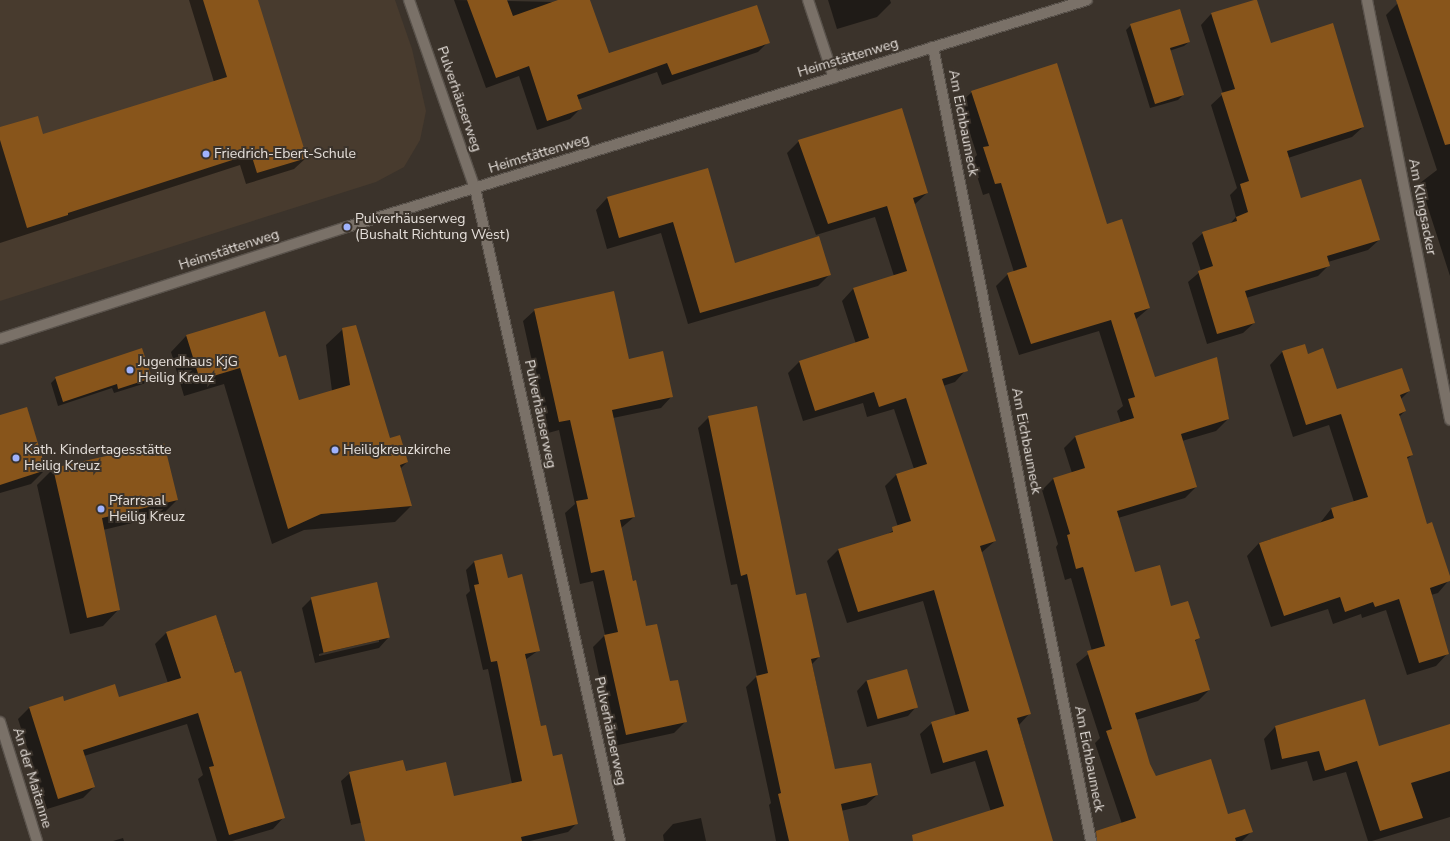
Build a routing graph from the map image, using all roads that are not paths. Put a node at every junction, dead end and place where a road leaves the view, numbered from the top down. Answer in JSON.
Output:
{"nodes":[{"id":1,"x":409,"y":0,"type":"edge"},
{"id":2,"x":808,"y":0,"type":"edge"},
{"id":3,"x":1087,"y":0,"type":"edge"},
{"id":4,"x":1367,"y":0,"type":"edge"},
{"id":5,"x":933,"y":47,"type":"junction"},
{"id":6,"x":834,"y":78,"type":"junction"},
{"id":7,"x":475,"y":188,"type":"junction"},
{"id":8,"x":0,"y":339,"type":"edge"},
{"id":9,"x":1450,"y":420,"type":"edge"},
{"id":10,"x":0,"y":722,"type":"edge"},
{"id":11,"x":36,"y":841,"type":"edge"},
{"id":12,"x":620,"y":841,"type":"edge"},
{"id":13,"x":1091,"y":841,"type":"edge"}],
"edges":[{"from":1,"to":7,"type":"street","name":"Pulverhäuserweg"},
{"from":2,"to":6,"type":"street"},
{"from":3,"to":5,"type":"street","name":"Heimstättenweg"},
{"from":4,"to":9,"type":"street","name":"Am Klingsacker"},
{"from":5,"to":6,"type":"street","name":"Heimstättenweg"},
{"from":5,"to":13,"type":"street","name":"Am Eichbaumeck"},
{"from":6,"to":7,"type":"street","name":"Heimstättenweg"},
{"from":7,"to":8,"type":"street","name":"Heimstättenweg"},
{"from":7,"to":12,"type":"street","name":"Pulverhäuserweg"},
{"from":10,"to":11,"type":"street","name":"An der Maitanne"}]}
